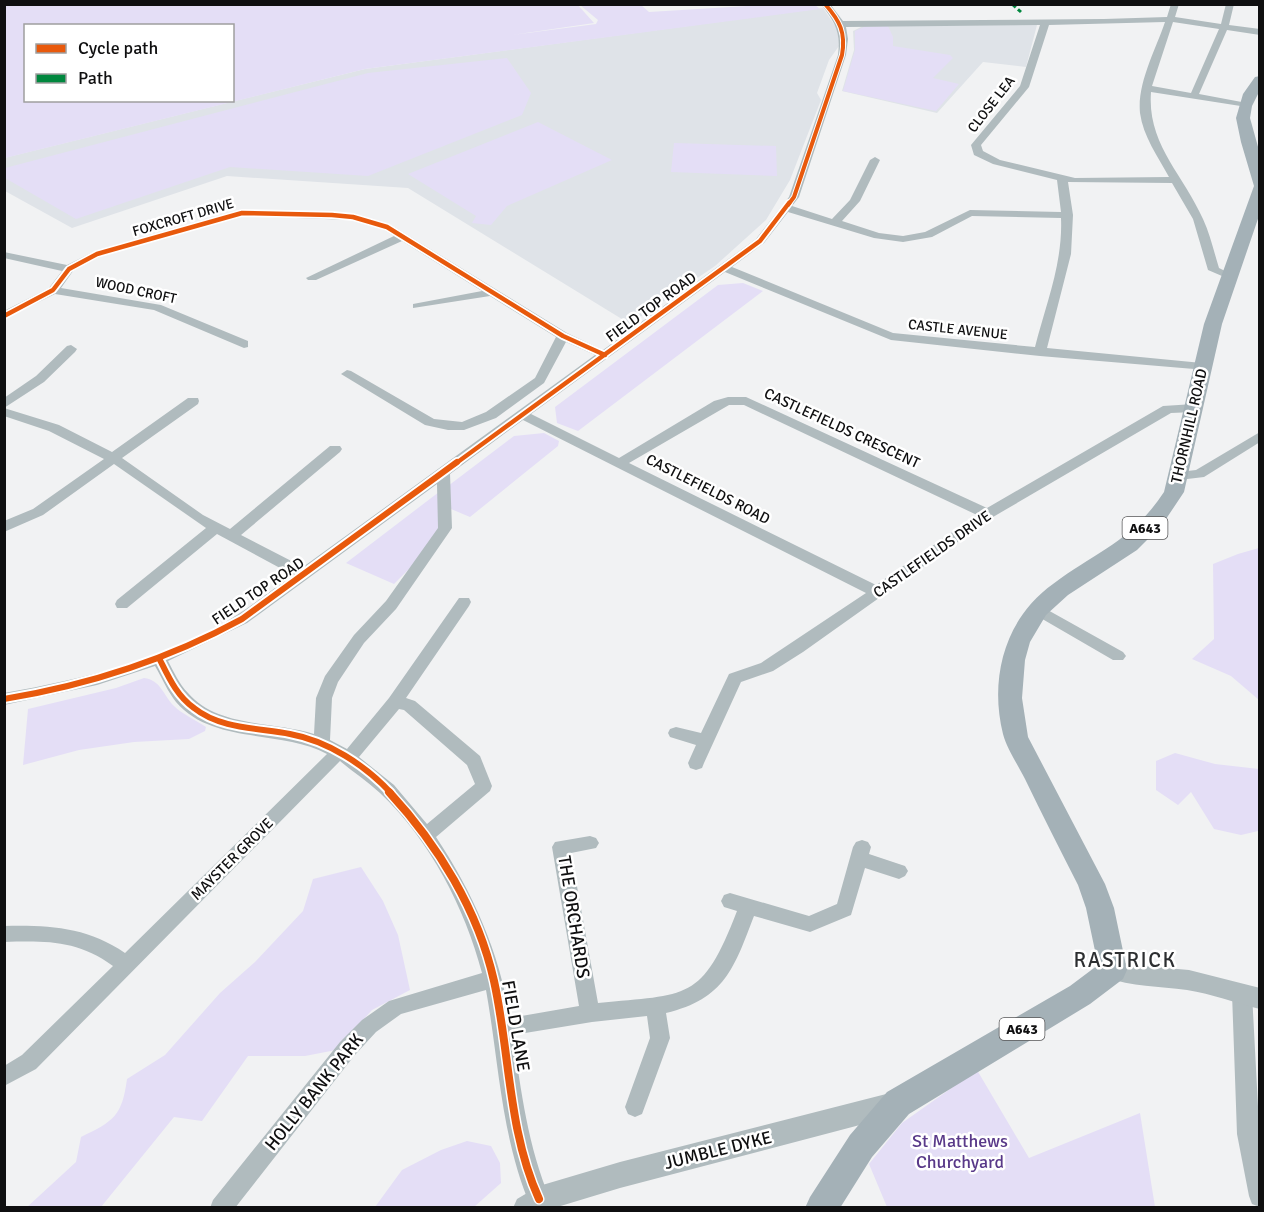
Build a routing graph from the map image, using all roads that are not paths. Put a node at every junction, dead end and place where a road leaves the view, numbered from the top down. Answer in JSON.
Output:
{"nodes":[{"id":1,"x":825,"y":4,"type":"edge"},
{"id":2,"x":1175,"y":4,"type":"edge"},
{"id":3,"x":1230,"y":4,"type":"edge"},
{"id":4,"x":1171,"y":19,"type":"junction"},
{"id":5,"x":1045,"y":22,"type":"junction"},
{"id":6,"x":842,"y":24,"type":"junction"},
{"id":7,"x":1224,"y":27,"type":"junction"},
{"id":8,"x":1260,"y":32,"type":"edge"},
{"id":9,"x":1260,"y":80,"type":"edge"},
{"id":10,"x":1147,"y":88,"type":"junction"},
{"id":11,"x":1194,"y":96,"type":"junction"},
{"id":12,"x":1244,"y":105,"type":"junction"},
{"id":13,"x":875,"y":160,"type":"dead end"},
{"id":14,"x":1062,"y":178,"type":"junction"},
{"id":15,"x":1177,"y":180,"type":"junction"},
{"id":16,"x":1260,"y":183,"type":"edge"},
{"id":17,"x":1260,"y":189,"type":"edge"},
{"id":18,"x":787,"y":208,"type":"junction"},
{"id":19,"x":1257,"y":211,"type":"edge"},
{"id":20,"x":1068,"y":215,"type":"junction"},
{"id":21,"x":835,"y":222,"type":"junction"},
{"id":22,"x":403,"y":236,"type":"junction"},
{"id":23,"x":4,"y":255,"type":"edge"},
{"id":24,"x":69,"y":268,"type":"junction"},
{"id":25,"x":725,"y":268,"type":"junction"},
{"id":26,"x":1229,"y":276,"type":"junction"},
{"id":27,"x":312,"y":278,"type":"dead end"},
{"id":28,"x":53,"y":290,"type":"junction"},
{"id":29,"x":493,"y":292,"type":"junction"},
{"id":30,"x":417,"y":306,"type":"dead end"},
{"id":31,"x":4,"y":316,"type":"edge"},
{"id":32,"x":563,"y":336,"type":"junction"},
{"id":33,"x":244,"y":344,"type":"dead end"},
{"id":34,"x":71,"y":349,"type":"dead end"},
{"id":35,"x":1040,"y":352,"type":"junction"},
{"id":36,"x":605,"y":355,"type":"junction"},
{"id":37,"x":1202,"y":367,"type":"junction"},
{"id":38,"x":347,"y":374,"type":"dead end"},
{"id":39,"x":193,"y":401,"type":"dead end"},
{"id":40,"x":1194,"y":408,"type":"junction"},
{"id":41,"x":5,"y":411,"type":"edge"},
{"id":42,"x":524,"y":416,"type":"junction"},
{"id":43,"x":1260,"y":436,"type":"edge"},
{"id":44,"x":335,"y":449,"type":"dead end"},
{"id":45,"x":116,"y":459,"type":"junction"},
{"id":46,"x":620,"y":463,"type":"junction"},
{"id":47,"x":443,"y":474,"type":"junction"},
{"id":48,"x":1179,"y":476,"type":"junction"},
{"id":49,"x":988,"y":514,"type":"junction"},
{"id":50,"x":4,"y":527,"type":"edge"},
{"id":51,"x":216,"y":527,"type":"junction"},
{"id":52,"x":232,"y":535,"type":"junction"},
{"id":53,"x":305,"y":574,"type":"junction"},
{"id":54,"x":876,"y":592,"type":"junction"},
{"id":55,"x":464,"y":602,"type":"dead end"},
{"id":56,"x":122,"y":604,"type":"dead end"},
{"id":57,"x":1037,"y":609,"type":"junction"},
{"id":58,"x":1118,"y":656,"type":"dead end"},
{"id":59,"x":160,"y":660,"type":"junction"},
{"id":60,"x":4,"y":699,"type":"edge"},
{"id":61,"x":394,"y":702,"type":"junction"},
{"id":62,"x":676,"y":733,"type":"dead end"},
{"id":63,"x":706,"y":741,"type":"junction"},
{"id":64,"x":336,"y":752,"type":"junction"},
{"id":65,"x":696,"y":763,"type":"dead end"},
{"id":66,"x":426,"y":835,"type":"junction"},
{"id":67,"x":590,"y":843,"type":"dead end"},
{"id":68,"x":899,"y":871,"type":"dead end"},
{"id":69,"x":4,"y":934,"type":"edge"},
{"id":70,"x":127,"y":965,"type":"junction"},
{"id":71,"x":1113,"y":970,"type":"junction"},
{"id":72,"x":493,"y":979,"type":"junction"},
{"id":73,"x":1251,"y":996,"type":"edge"},
{"id":74,"x":655,"y":1005,"type":"junction"},
{"id":75,"x":590,"y":1013,"type":"junction"},
{"id":76,"x":502,"y":1028,"type":"junction"},
{"id":77,"x":4,"y":1077,"type":"edge"},
{"id":78,"x":898,"y":1103,"type":"junction"},
{"id":79,"x":635,"y":1107,"type":"dead end"},
{"id":80,"x":1260,"y":1196,"type":"edge"},
{"id":81,"x":532,"y":1203,"type":"edge"},
{"id":82,"x":221,"y":1208,"type":"edge"},
{"id":83,"x":821,"y":1208,"type":"edge"}],
"edges":[{"from":1,"to":6,"type":"street"},
{"from":2,"to":4,"type":"street"},
{"from":3,"to":7,"type":"street"},
{"from":4,"to":5,"type":"street"},
{"from":4,"to":7,"type":"street"},
{"from":4,"to":10,"type":"street"},
{"from":5,"to":6,"type":"street"},
{"from":5,"to":14,"type":"street","name":"CLOSE LEA"},
{"from":6,"to":18,"type":"street","name":"FIELD TOP ROAD"},
{"from":7,"to":8,"type":"street"},
{"from":7,"to":11,"type":"street"},
{"from":9,"to":12,"type":"main road"},
{"from":10,"to":11,"type":"street"},
{"from":10,"to":15,"type":"street"},
{"from":11,"to":12,"type":"street"},
{"from":12,"to":16,"type":"main road"},
{"from":13,"to":21,"type":"street"},
{"from":14,"to":15,"type":"street"},
{"from":14,"to":20,"type":"street"},
{"from":15,"to":26,"type":"street"},
{"from":17,"to":19,"type":"main road","number":"A643"},
{"from":18,"to":21,"type":"street"},
{"from":18,"to":25,"type":"street","name":"FIELD TOP ROAD"},
{"from":19,"to":26,"type":"main road","number":"A643"},
{"from":20,"to":21,"type":"street"},
{"from":20,"to":35,"type":"street"},
{"from":22,"to":24,"type":"street","name":"FOXCROFT DRIVE"},
{"from":22,"to":27,"type":"street"},
{"from":22,"to":29,"type":"street","name":"FOXCROFT DRIVE"},
{"from":23,"to":24,"type":"street"},
{"from":24,"to":28,"type":"street","name":"FOXCROFT DRIVE"},
{"from":25,"to":35,"type":"street","name":"CASTLE AVENUE"},
{"from":25,"to":36,"type":"street","name":"FIELD TOP ROAD"},
{"from":26,"to":37,"type":"main road","name":"THORNHILL ROAD","number":"A643"},
{"from":28,"to":31,"type":"street","name":"FOXCROFT DRIVE"},
{"from":28,"to":33,"type":"street","name":"WOOD CROFT"},
{"from":29,"to":30,"type":"street"},
{"from":29,"to":32,"type":"street","name":"FOXCROFT DRIVE"},
{"from":32,"to":36,"type":"street","name":"FOXCROFT DRIVE"},
{"from":32,"to":38,"type":"street"},
{"from":34,"to":41,"type":"street"},
{"from":35,"to":37,"type":"street","name":"CASTLE AVENUE"},
{"from":36,"to":42,"type":"street","name":"FIELD TOP ROAD"},
{"from":37,"to":40,"type":"main road","name":"THORNHILL ROAD","number":"A643"},
{"from":39,"to":45,"type":"street"},
{"from":40,"to":48,"type":"main road","name":"THORNHILL ROAD","number":"A643"},
{"from":40,"to":49,"type":"street","name":"CASTLEFIELDS DRIVE"},
{"from":41,"to":45,"type":"street"},
{"from":42,"to":46,"type":"street","name":"CASTLEFIELDS ROAD"},
{"from":42,"to":47,"type":"street","name":"FIELD TOP ROAD"},
{"from":43,"to":48,"type":"street"},
{"from":44,"to":52,"type":"street"},
{"from":45,"to":50,"type":"street"},
{"from":45,"to":51,"type":"street"},
{"from":46,"to":49,"type":"street","name":"CASTLEFIELDS CRESCENT"},
{"from":46,"to":54,"type":"street","name":"CASTLEFIELDS ROAD"},
{"from":47,"to":53,"type":"street","name":"FIELD TOP ROAD"},
{"from":47,"to":64,"type":"street"},
{"from":48,"to":57,"type":"main road","name":"THORNHILL ROAD","number":"A643"},
{"from":49,"to":54,"type":"street","name":"CASTLEFIELDS DRIVE"},
{"from":51,"to":52,"type":"street"},
{"from":51,"to":56,"type":"street"},
{"from":52,"to":53,"type":"street"},
{"from":53,"to":59,"type":"street","name":"FIELD TOP ROAD"},
{"from":54,"to":63,"type":"street","name":"CASTLEFIELDS DRIVE"},
{"from":55,"to":61,"type":"street"},
{"from":57,"to":58,"type":"street"},
{"from":57,"to":71,"type":"main road","name":"THORNHILL ROAD","number":"A643"},
{"from":59,"to":60,"type":"street","name":"FIELD TOP ROAD"},
{"from":59,"to":64,"type":"street"},
{"from":61,"to":64,"type":"street"},
{"from":61,"to":66,"type":"street"},
{"from":62,"to":63,"type":"street"},
{"from":63,"to":65,"type":"street","name":"CASTLEFIELDS DRIVE"},
{"from":64,"to":66,"type":"street","name":"FIELD LANE"},
{"from":64,"to":70,"type":"street","name":"MAYSTER GROVE"},
{"from":66,"to":72,"type":"street","name":"FIELD LANE"},
{"from":67,"to":75,"type":"street","name":"THE ORCHARDS"},
{"from":68,"to":74,"type":"street"},
{"from":69,"to":70,"type":"street"},
{"from":70,"to":77,"type":"street","name":"MAYSTER GROVE"},
{"from":71,"to":73,"type":"street"},
{"from":71,"to":78,"type":"main road","number":"A643"},
{"from":72,"to":76,"type":"street","name":"FIELD LANE"},
{"from":72,"to":82,"type":"street","name":"HOLLY BANK PARK"},
{"from":73,"to":80,"type":"street"},
{"from":74,"to":75,"type":"street"},
{"from":74,"to":79,"type":"street"},
{"from":75,"to":76,"type":"street"},
{"from":76,"to":81,"type":"street","name":"FIELD LANE"},
{"from":78,"to":81,"type":"street","name":"JUMBLE DYKE"},
{"from":78,"to":83,"type":"main road","number":"A643"}]}
